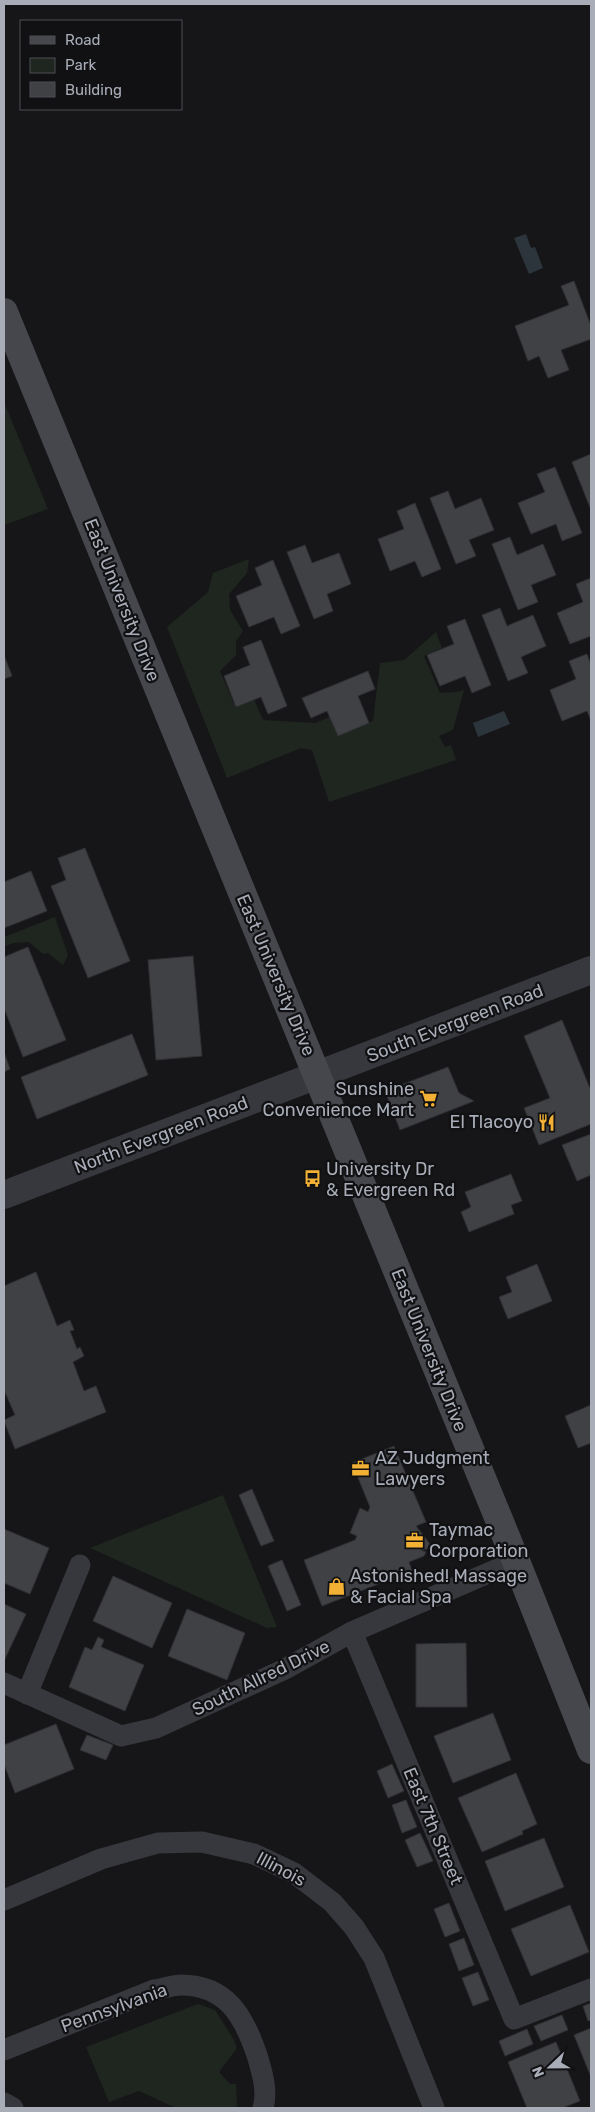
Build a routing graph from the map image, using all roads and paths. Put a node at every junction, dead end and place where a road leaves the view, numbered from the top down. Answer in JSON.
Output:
{"nodes":[{"id":1,"x":4,"y":312,"type":"edge"},
{"id":2,"x":589,"y":976,"type":"edge"},
{"id":3,"x":318,"y":1076,"type":"junction"},
{"id":4,"x":4,"y":1195,"type":"edge"},
{"id":5,"x":516,"y":1561,"type":"junction"},
{"id":6,"x":80,"y":1565,"type":"dead end"},
{"id":7,"x":352,"y":1632,"type":"junction"},
{"id":8,"x":4,"y":1683,"type":"edge"},
{"id":9,"x":27,"y":1694,"type":"junction"},
{"id":10,"x":591,"y":1750,"type":"edge"},
{"id":11,"x":4,"y":1900,"type":"edge"},
{"id":12,"x":591,"y":1989,"type":"edge"},
{"id":13,"x":4,"y":2050,"type":"edge"},
{"id":14,"x":4,"y":2103,"type":"edge"},
{"id":15,"x":12,"y":2108,"type":"edge"},
{"id":16,"x":263,"y":2108,"type":"edge"},
{"id":17,"x":434,"y":2108,"type":"edge"}],
"edges":[{"from":1,"to":3,"type":"main road","name":"East University Drive"},
{"from":2,"to":3,"type":"street","name":"South Evergreen Road"},
{"from":3,"to":4,"type":"street","name":"North Evergreen Road"},
{"from":3,"to":5,"type":"main road","name":"East University Drive"},
{"from":5,"to":7,"type":"street","name":"South Allred Drive"},
{"from":5,"to":10,"type":"main road","name":"East University Drive"},
{"from":6,"to":9,"type":"street"},
{"from":7,"to":9,"type":"street","name":"South Allred Drive"},
{"from":7,"to":12,"type":"street","name":"East 7th Street"},
{"from":8,"to":9,"type":"street","name":"South Allred Drive"},
{"from":11,"to":17,"type":"street","name":"Illinois"},
{"from":13,"to":16,"type":"street","name":"Pennsylvania"},
{"from":14,"to":15,"type":"street"}]}
